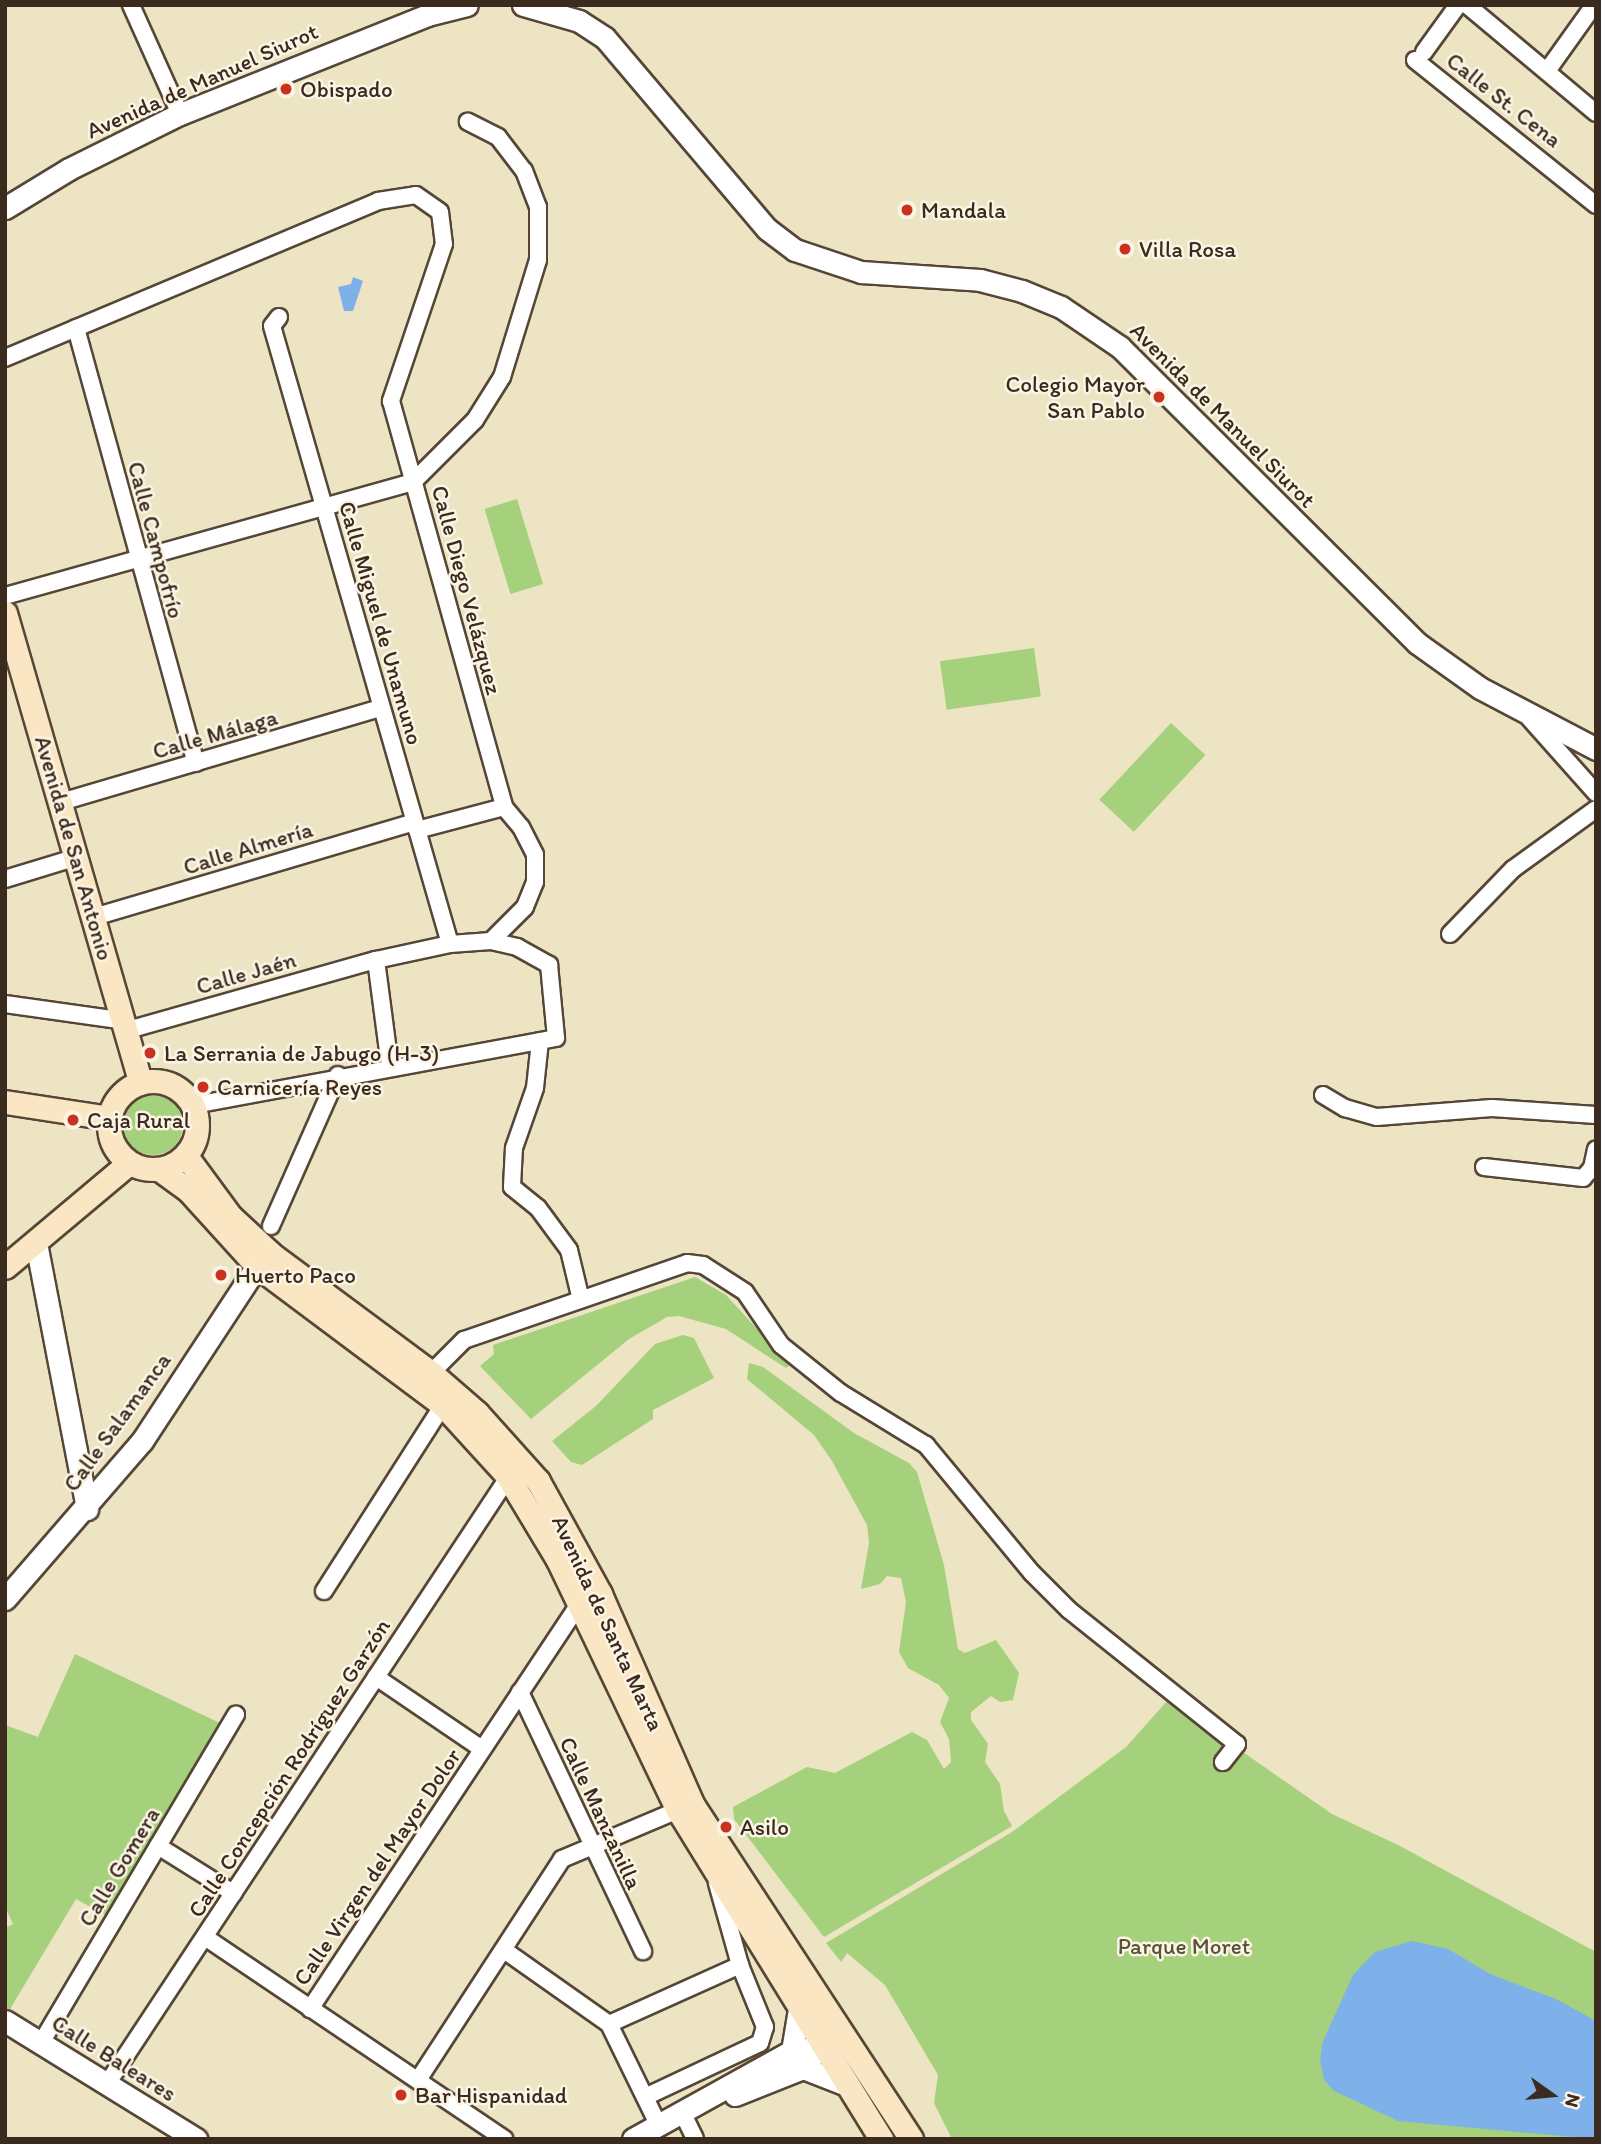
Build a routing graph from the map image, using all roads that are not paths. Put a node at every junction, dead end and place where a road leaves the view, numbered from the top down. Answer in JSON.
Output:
{"nodes":[{"id":1,"x":131,"y":5,"type":"edge"},
{"id":2,"x":467,"y":5,"type":"edge"},
{"id":3,"x":523,"y":5,"type":"edge"},
{"id":4,"x":1458,"y":5,"type":"edge"},
{"id":5,"x":1468,"y":5,"type":"edge"},
{"id":6,"x":1594,"y":5,"type":"edge"},
{"id":7,"x":424,"y":10,"type":"edge"},
{"id":8,"x":1547,"y":71,"type":"junction"},
{"id":9,"x":1596,"y":113,"type":"edge"},
{"id":10,"x":180,"y":114,"type":"junction"},
{"id":11,"x":468,"y":122,"type":"dead end"},
{"id":12,"x":1596,"y":205,"type":"edge"},
{"id":13,"x":5,"y":208,"type":"edge"},
{"id":14,"x":279,"y":317,"type":"dead end"},
{"id":15,"x":76,"y":328,"type":"junction"},
{"id":16,"x":5,"y":358,"type":"edge"},
{"id":17,"x":413,"y":482,"type":"junction"},
{"id":18,"x":324,"y":507,"type":"junction"},
{"id":19,"x":136,"y":556,"type":"junction"},
{"id":20,"x":5,"y":596,"type":"edge"},
{"id":21,"x":5,"y":613,"type":"edge"},
{"id":22,"x":382,"y":708,"type":"junction"},
{"id":23,"x":1528,"y":717,"type":"junction"},
{"id":24,"x":1596,"y":749,"type":"edge"},
{"id":25,"x":196,"y":763,"type":"junction"},
{"id":26,"x":1596,"y":793,"type":"edge"},
{"id":27,"x":61,"y":802,"type":"junction"},
{"id":28,"x":504,"y":807,"type":"junction"},
{"id":29,"x":1596,"y":808,"type":"edge"},
{"id":30,"x":416,"y":826,"type":"junction"},
{"id":31,"x":77,"y":857,"type":"junction"},
{"id":32,"x":5,"y":879,"type":"edge"},
{"id":33,"x":94,"y":917,"type":"junction"},
{"id":34,"x":1450,"y":934,"type":"dead end"},
{"id":35,"x":491,"y":941,"type":"junction"},
{"id":36,"x":450,"y":944,"type":"junction"},
{"id":37,"x":376,"y":960,"type":"junction"},
{"id":38,"x":5,"y":1004,"type":"edge"},
{"id":39,"x":127,"y":1026,"type":"junction"},
{"id":40,"x":548,"y":1040,"type":"junction"},
{"id":41,"x":390,"y":1066,"type":"junction"},
{"id":42,"x":338,"y":1075,"type":"junction"},
{"id":43,"x":141,"y":1083,"type":"junction"},
{"id":44,"x":1323,"y":1095,"type":"dead end"},
{"id":45,"x":5,"y":1102,"type":"edge"},
{"id":46,"x":193,"y":1105,"type":"junction"},
{"id":47,"x":1596,"y":1115,"type":"edge"},
{"id":48,"x":109,"y":1118,"type":"junction"},
{"id":49,"x":1596,"y":1149,"type":"edge"},
{"id":50,"x":186,"y":1156,"type":"junction"},
{"id":51,"x":129,"y":1163,"type":"junction"},
{"id":52,"x":1484,"y":1167,"type":"dead end"},
{"id":53,"x":159,"y":1170,"type":"junction"},
{"id":54,"x":271,"y":1226,"type":"dead end"},
{"id":55,"x":36,"y":1243,"type":"junction"},
{"id":56,"x":257,"y":1266,"type":"junction"},
{"id":57,"x":5,"y":1267,"type":"edge"},
{"id":58,"x":581,"y":1300,"type":"junction"},
{"id":59,"x":431,"y":1373,"type":"junction"},
{"id":60,"x":443,"y":1405,"type":"junction"},
{"id":61,"x":515,"y":1468,"type":"junction"},
{"id":62,"x":87,"y":1509,"type":"junction"},
{"id":63,"x":324,"y":1591,"type":"dead end"},
{"id":64,"x":5,"y":1599,"type":"edge"},
{"id":65,"x":589,"y":1599,"type":"junction"},
{"id":66,"x":376,"y":1677,"type":"junction"},
{"id":67,"x":520,"y":1692,"type":"junction"},
{"id":68,"x":236,"y":1715,"type":"dead end"},
{"id":69,"x":482,"y":1749,"type":"junction"},
{"id":70,"x":1223,"y":1762,"type":"dead end"},
{"id":71,"x":685,"y":1807,"type":"junction"},
{"id":72,"x":588,"y":1844,"type":"junction"},
{"id":73,"x":158,"y":1846,"type":"junction"},
{"id":74,"x":713,"y":1871,"type":"junction"},
{"id":75,"x":233,"y":1893,"type":"junction"},
{"id":76,"x":205,"y":1937,"type":"junction"},
{"id":77,"x":504,"y":1950,"type":"junction"},
{"id":78,"x":643,"y":1951,"type":"dead end"},
{"id":79,"x":740,"y":1965,"type":"junction"},
{"id":80,"x":310,"y":2009,"type":"junction"},
{"id":81,"x":799,"y":2009,"type":"junction"},
{"id":82,"x":834,"y":2020,"type":"junction"},
{"id":83,"x":5,"y":2021,"type":"edge"},
{"id":84,"x":609,"y":2024,"type":"junction"},
{"id":85,"x":41,"y":2043,"type":"junction"},
{"id":86,"x":852,"y":2044,"type":"junction"},
{"id":87,"x":822,"y":2047,"type":"junction"},
{"id":88,"x":797,"y":2059,"type":"junction"},
{"id":89,"x":418,"y":2080,"type":"junction"},
{"id":90,"x":107,"y":2084,"type":"junction"},
{"id":91,"x":844,"y":2084,"type":"junction"},
{"id":92,"x":645,"y":2098,"type":"junction"},
{"id":93,"x":684,"y":2116,"type":"junction"},
{"id":94,"x":659,"y":2126,"type":"junction"},
{"id":95,"x":196,"y":2139,"type":"edge"},
{"id":96,"x":503,"y":2139,"type":"edge"},
{"id":97,"x":633,"y":2139,"type":"edge"},
{"id":98,"x":695,"y":2139,"type":"edge"},
{"id":99,"x":881,"y":2139,"type":"edge"},
{"id":100,"x":911,"y":2139,"type":"edge"}],
"edges":[{"from":1,"to":10,"type":"street"},
{"from":2,"to":7,"type":"street","name":"Avenida de Manuel Siurot"},
{"from":3,"to":23,"type":"street","name":"Avenida de Manuel Siurot"},
{"from":4,"to":12,"type":"street","name":"Calle St. Cena"},
{"from":5,"to":8,"type":"street"},
{"from":6,"to":8,"type":"street"},
{"from":7,"to":10,"type":"street","name":"Avenida de Manuel Siurot"},
{"from":8,"to":9,"type":"street"},
{"from":10,"to":13,"type":"street","name":"Avenida de Manuel Siurot"},
{"from":11,"to":17,"type":"street","name":"Calle Diego Velázquez"},
{"from":14,"to":18,"type":"street","name":"Calle Miguel de Unamuno"},
{"from":15,"to":16,"type":"street"},
{"from":15,"to":17,"type":"street"},
{"from":15,"to":19,"type":"street","name":"Calle Campofrío"},
{"from":17,"to":18,"type":"street"},
{"from":17,"to":28,"type":"street","name":"Calle Diego Velázquez"},
{"from":18,"to":19,"type":"street"},
{"from":18,"to":22,"type":"street","name":"Calle Miguel de Unamuno"},
{"from":19,"to":20,"type":"street"},
{"from":19,"to":25,"type":"street","name":"Calle Campofrío"},
{"from":21,"to":27,"type":"main road","name":"Avenida de San Antonio"},
{"from":22,"to":25,"type":"street","name":"Calle Málaga"},
{"from":22,"to":30,"type":"street","name":"Calle Miguel de Unamuno"},
{"from":23,"to":24,"type":"street","name":"Avenida de Manuel Siurot"},
{"from":23,"to":26,"type":"street"},
{"from":25,"to":27,"type":"street","name":"Calle Málaga"},
{"from":27,"to":31,"type":"main road","name":"Avenida de San Antonio"},
{"from":28,"to":30,"type":"street","name":"Calle Almería"},
{"from":28,"to":35,"type":"street","name":"Calle Diego Velázquez"},
{"from":29,"to":34,"type":"street"},
{"from":30,"to":33,"type":"street","name":"Calle Almería"},
{"from":30,"to":36,"type":"street","name":"Calle Miguel de Unamuno"},
{"from":31,"to":32,"type":"street"},
{"from":31,"to":33,"type":"main road","name":"Avenida de San Antonio"},
{"from":33,"to":39,"type":"main road","name":"Avenida de San Antonio"},
{"from":35,"to":36,"type":"street","name":"Calle Jaén"},
{"from":35,"to":40,"type":"street"},
{"from":36,"to":37,"type":"street","name":"Calle Jaén"},
{"from":37,"to":39,"type":"street","name":"Calle Jaén"},
{"from":37,"to":41,"type":"street"},
{"from":38,"to":39,"type":"street"},
{"from":39,"to":43,"type":"main road","name":"Avenida de San Antonio"},
{"from":40,"to":41,"type":"street"},
{"from":40,"to":58,"type":"street"},
{"from":41,"to":42,"type":"street"},
{"from":42,"to":46,"type":"street"},
{"from":42,"to":54,"type":"street"},
{"from":43,"to":46,"type":"main road"},
{"from":43,"to":48,"type":"main road"},
{"from":44,"to":47,"type":"street"},
{"from":45,"to":48,"type":"main road"},
{"from":46,"to":50,"type":"main road"},
{"from":48,"to":51,"type":"main road"},
{"from":49,"to":52,"type":"street"},
{"from":50,"to":53,"type":"main road"},
{"from":50,"to":59,"type":"main road","name":"Avenida de Santa Marta"},
{"from":51,"to":53,"type":"main road"},
{"from":51,"to":55,"type":"main road"},
{"from":53,"to":56,"type":"main road","name":"Avenida de Santa Marta"},
{"from":55,"to":57,"type":"main road"},
{"from":55,"to":62,"type":"street"},
{"from":56,"to":60,"type":"main road","name":"Avenida de Santa Marta"},
{"from":56,"to":62,"type":"street","name":"Calle Salamanca"},
{"from":58,"to":59,"type":"street"},
{"from":58,"to":70,"type":"street"},
{"from":59,"to":61,"type":"main road","name":"Avenida de Santa Marta"},
{"from":60,"to":61,"type":"main road","name":"Avenida de Santa Marta"},
{"from":60,"to":63,"type":"street"},
{"from":61,"to":65,"type":"main road","name":"Avenida de Santa Marta"},
{"from":61,"to":66,"type":"street","name":"Calle Concepción Rodríguez Garzón"},
{"from":62,"to":64,"type":"street","name":"Calle Salamanca"},
{"from":65,"to":67,"type":"street","name":"Calle Virgen del Mayor Dolor"},
{"from":65,"to":71,"type":"main road","name":"Avenida de Santa Marta"},
{"from":66,"to":69,"type":"street"},
{"from":66,"to":75,"type":"street","name":"Calle Concepción Rodríguez Garzón"},
{"from":67,"to":69,"type":"street","name":"Calle Virgen del Mayor Dolor"},
{"from":67,"to":72,"type":"street","name":"Calle Manzanilla"},
{"from":68,"to":73,"type":"street","name":"Calle Gomera"},
{"from":69,"to":80,"type":"street","name":"Calle Virgen del Mayor Dolor"},
{"from":71,"to":72,"type":"street"},
{"from":71,"to":74,"type":"main road","name":"Avenida de Santa Marta"},
{"from":71,"to":82,"type":"main road","name":"Avenida de Santa Marta"},
{"from":72,"to":77,"type":"street"},
{"from":72,"to":78,"type":"street","name":"Calle Manzanilla"},
{"from":73,"to":75,"type":"street"},
{"from":73,"to":85,"type":"street","name":"Calle Gomera"},
{"from":74,"to":79,"type":"street"},
{"from":74,"to":81,"type":"main road","name":"Avenida de Santa Marta"},
{"from":75,"to":76,"type":"street","name":"Calle Concepción Rodríguez Garzón"},
{"from":76,"to":80,"type":"street"},
{"from":76,"to":90,"type":"street","name":"Calle Concepción Rodríguez Garzón"},
{"from":77,"to":84,"type":"street"},
{"from":77,"to":89,"type":"street"},
{"from":79,"to":84,"type":"street"},
{"from":79,"to":92,"type":"street"},
{"from":80,"to":89,"type":"street"},
{"from":81,"to":87,"type":"main road","name":"Avenida de Santa Marta"},
{"from":81,"to":88,"type":"street"},
{"from":82,"to":86,"type":"main road","name":"Avenida de Santa Marta"},
{"from":82,"to":87,"type":"street"},
{"from":83,"to":85,"type":"street","name":"Calle Baleares"},
{"from":84,"to":92,"type":"street"},
{"from":85,"to":90,"type":"street","name":"Calle Baleares"},
{"from":86,"to":87,"type":"street"},
{"from":86,"to":100,"type":"main road","name":"Avenida de Santa Marta"},
{"from":87,"to":88,"type":"street"},
{"from":87,"to":91,"type":"main road","name":"Avenida de Santa Marta"},
{"from":88,"to":91,"type":"street"},
{"from":88,"to":93,"type":"street"},
{"from":88,"to":94,"type":"street"},
{"from":89,"to":96,"type":"street"},
{"from":90,"to":95,"type":"street","name":"Calle Baleares"},
{"from":91,"to":99,"type":"main road","name":"Avenida de Santa Marta"},
{"from":92,"to":94,"type":"street"},
{"from":93,"to":94,"type":"street"},
{"from":93,"to":98,"type":"street"},
{"from":94,"to":97,"type":"street"}]}
